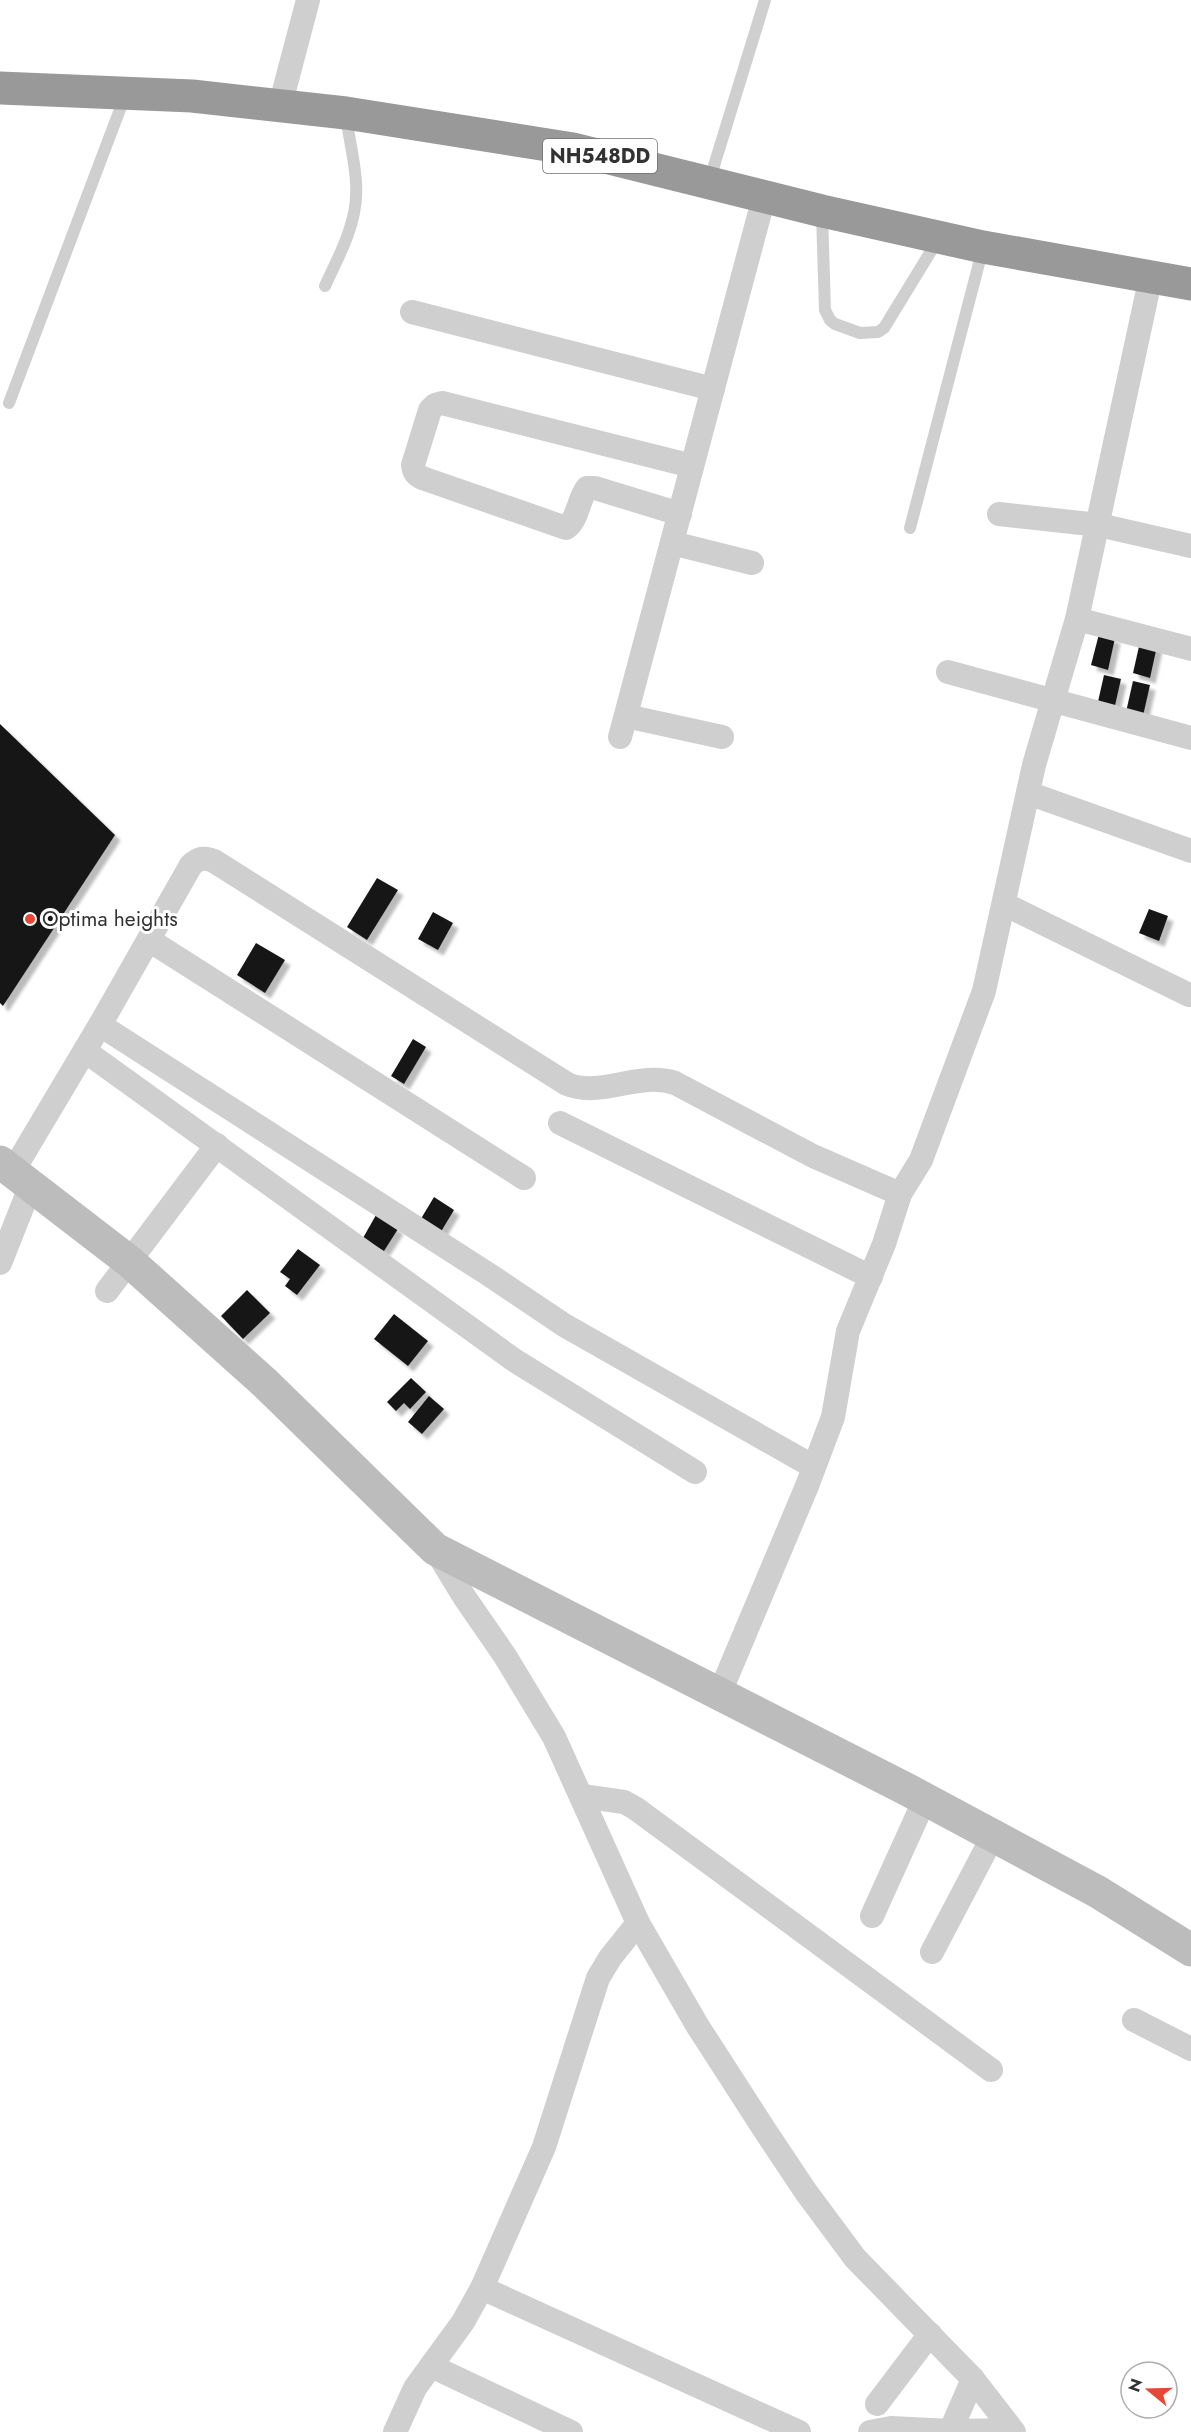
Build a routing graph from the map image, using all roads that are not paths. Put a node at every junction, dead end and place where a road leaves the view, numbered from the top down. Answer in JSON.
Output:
{"nodes":[{"id":1,"x":308,"y":0,"type":"edge"},
{"id":2,"x":765,"y":0,"type":"edge"},
{"id":3,"x":0,"y":88,"type":"edge"},
{"id":4,"x":126,"y":93,"type":"junction"},
{"id":5,"x":280,"y":106,"type":"junction"},
{"id":6,"x":346,"y":113,"type":"junction"},
{"id":7,"x":709,"y":183,"type":"junction"},
{"id":8,"x":764,"y":197,"type":"junction"},
{"id":9,"x":822,"y":211,"type":"junction"},
{"id":10,"x":940,"y":237,"type":"junction"},
{"id":11,"x":983,"y":247,"type":"junction"},
{"id":12,"x":1151,"y":276,"type":"junction"},
{"id":13,"x":1191,"y":284,"type":"edge"},
{"id":14,"x":325,"y":286,"type":"dead end"},
{"id":15,"x":412,"y":312,"type":"dead end"},
{"id":16,"x":713,"y":389,"type":"junction"},
{"id":17,"x":9,"y":403,"type":"dead end"},
{"id":18,"x":692,"y":466,"type":"junction"},
{"id":19,"x":680,"y":514,"type":"junction"},
{"id":20,"x":999,"y":514,"type":"dead end"},
{"id":21,"x":1098,"y":525,"type":"junction"},
{"id":22,"x":909,"y":528,"type":"dead end"},
{"id":23,"x":672,"y":543,"type":"junction"},
{"id":24,"x":1191,"y":546,"type":"edge"},
{"id":25,"x":752,"y":563,"type":"dead end"},
{"id":26,"x":1077,"y":619,"type":"junction"},
{"id":27,"x":1191,"y":649,"type":"edge"},
{"id":28,"x":948,"y":672,"type":"dead end"},
{"id":29,"x":1052,"y":702,"type":"junction"},
{"id":30,"x":722,"y":738,"type":"dead end"},
{"id":31,"x":1191,"y":738,"type":"edge"},
{"id":32,"x":1028,"y":793,"type":"junction"},
{"id":33,"x":1191,"y":851,"type":"edge"},
{"id":34,"x":1004,"y":903,"type":"junction"},
{"id":35,"x":149,"y":940,"type":"junction"},
{"id":36,"x":1189,"y":995,"type":"dead end"},
{"id":37,"x":100,"y":1025,"type":"junction"},
{"id":38,"x":85,"y":1051,"type":"junction"},
{"id":39,"x":560,"y":1123,"type":"dead end"},
{"id":40,"x":217,"y":1145,"type":"junction"},
{"id":41,"x":14,"y":1172,"type":"edge"},
{"id":42,"x":524,"y":1178,"type":"dead end"},
{"id":43,"x":900,"y":1194,"type":"junction"},
{"id":44,"x":130,"y":1262,"type":"junction"},
{"id":45,"x":0,"y":1263,"type":"edge"},
{"id":46,"x":871,"y":1277,"type":"junction"},
{"id":47,"x":107,"y":1292,"type":"dead end"},
{"id":48,"x":814,"y":1467,"type":"junction"},
{"id":49,"x":695,"y":1472,"type":"dead end"},
{"id":50,"x":435,"y":1549,"type":"junction"},
{"id":51,"x":719,"y":1695,"type":"junction"},
{"id":52,"x":582,"y":1796,"type":"junction"},
{"id":53,"x":925,"y":1799,"type":"junction"},
{"id":54,"x":993,"y":1836,"type":"junction"},
{"id":55,"x":872,"y":1916,"type":"dead end"},
{"id":56,"x":638,"y":1923,"type":"junction"},
{"id":57,"x":1191,"y":1950,"type":"edge"},
{"id":58,"x":932,"y":1952,"type":"dead end"},
{"id":59,"x":1134,"y":2020,"type":"dead end"},
{"id":60,"x":1191,"y":2049,"type":"edge"},
{"id":61,"x":991,"y":2070,"type":"dead end"},
{"id":62,"x":482,"y":2288,"type":"junction"},
{"id":63,"x":930,"y":2334,"type":"junction"},
{"id":64,"x":431,"y":2366,"type":"junction"},
{"id":65,"x":973,"y":2379,"type":"junction"},
{"id":66,"x":877,"y":2404,"type":"dead end"},
{"id":67,"x":950,"y":2431,"type":"edge"},
{"id":68,"x":1013,"y":2431,"type":"edge"},
{"id":69,"x":395,"y":2432,"type":"edge"},
{"id":70,"x":571,"y":2432,"type":"edge"},
{"id":71,"x":799,"y":2432,"type":"edge"},
{"id":72,"x":870,"y":2432,"type":"edge"}],
"edges":[{"from":1,"to":5,"type":"street"},
{"from":2,"to":7,"type":"lane"},
{"from":3,"to":4,"type":"highway","number":"NH548DD"},
{"from":4,"to":5,"type":"highway","number":"NH548DD"},
{"from":4,"to":17,"type":"lane"},
{"from":5,"to":6,"type":"highway","number":"NH548DD"},
{"from":6,"to":7,"type":"highway","number":"NH548DD"},
{"from":6,"to":14,"type":"lane"},
{"from":7,"to":8,"type":"highway","number":"NH548DD"},
{"from":8,"to":9,"type":"highway","number":"NH548DD"},
{"from":8,"to":16,"type":"street"},
{"from":9,"to":10,"type":"highway","number":"NH548DD"},
{"from":9,"to":10,"type":"lane"},
{"from":10,"to":11,"type":"highway","number":"NH548DD"},
{"from":11,"to":12,"type":"highway","number":"NH548DD"},
{"from":11,"to":22,"type":"lane"},
{"from":12,"to":13,"type":"highway","number":"NH548DD"},
{"from":12,"to":21,"type":"street"},
{"from":15,"to":16,"type":"street"},
{"from":16,"to":18,"type":"street"},
{"from":18,"to":19,"type":"street"},
{"from":18,"to":19,"type":"street"},
{"from":19,"to":23,"type":"street"},
{"from":20,"to":21,"type":"street"},
{"from":21,"to":24,"type":"street"},
{"from":21,"to":26,"type":"street"},
{"from":23,"to":25,"type":"street"},
{"from":23,"to":30,"type":"street"},
{"from":26,"to":27,"type":"street"},
{"from":26,"to":29,"type":"street"},
{"from":28,"to":29,"type":"street"},
{"from":29,"to":31,"type":"street"},
{"from":29,"to":32,"type":"street"},
{"from":32,"to":33,"type":"street"},
{"from":32,"to":34,"type":"street"},
{"from":34,"to":36,"type":"street"},
{"from":34,"to":43,"type":"street"},
{"from":35,"to":37,"type":"street"},
{"from":35,"to":42,"type":"street"},
{"from":35,"to":43,"type":"street"},
{"from":37,"to":38,"type":"street"},
{"from":37,"to":48,"type":"street"},
{"from":38,"to":40,"type":"street"},
{"from":38,"to":41,"type":"street"},
{"from":39,"to":46,"type":"street"},
{"from":40,"to":44,"type":"street"},
{"from":40,"to":49,"type":"street"},
{"from":41,"to":44,"type":"street"},
{"from":41,"to":45,"type":"street"},
{"from":43,"to":46,"type":"street"},
{"from":44,"to":47,"type":"street"},
{"from":44,"to":50,"type":"street"},
{"from":46,"to":48,"type":"street"},
{"from":48,"to":51,"type":"street"},
{"from":50,"to":51,"type":"street"},
{"from":50,"to":52,"type":"street"},
{"from":51,"to":53,"type":"street"},
{"from":52,"to":56,"type":"street"},
{"from":52,"to":61,"type":"street"},
{"from":53,"to":54,"type":"street"},
{"from":53,"to":55,"type":"street"},
{"from":54,"to":57,"type":"street"},
{"from":54,"to":58,"type":"street"},
{"from":56,"to":62,"type":"street"},
{"from":56,"to":63,"type":"street"},
{"from":59,"to":60,"type":"street"},
{"from":62,"to":64,"type":"street"},
{"from":62,"to":71,"type":"street"},
{"from":63,"to":65,"type":"street"},
{"from":63,"to":66,"type":"street"},
{"from":64,"to":69,"type":"street"},
{"from":64,"to":70,"type":"street"},
{"from":65,"to":67,"type":"street"},
{"from":65,"to":68,"type":"street"},
{"from":67,"to":68,"type":"street"},
{"from":67,"to":72,"type":"street"}]}
